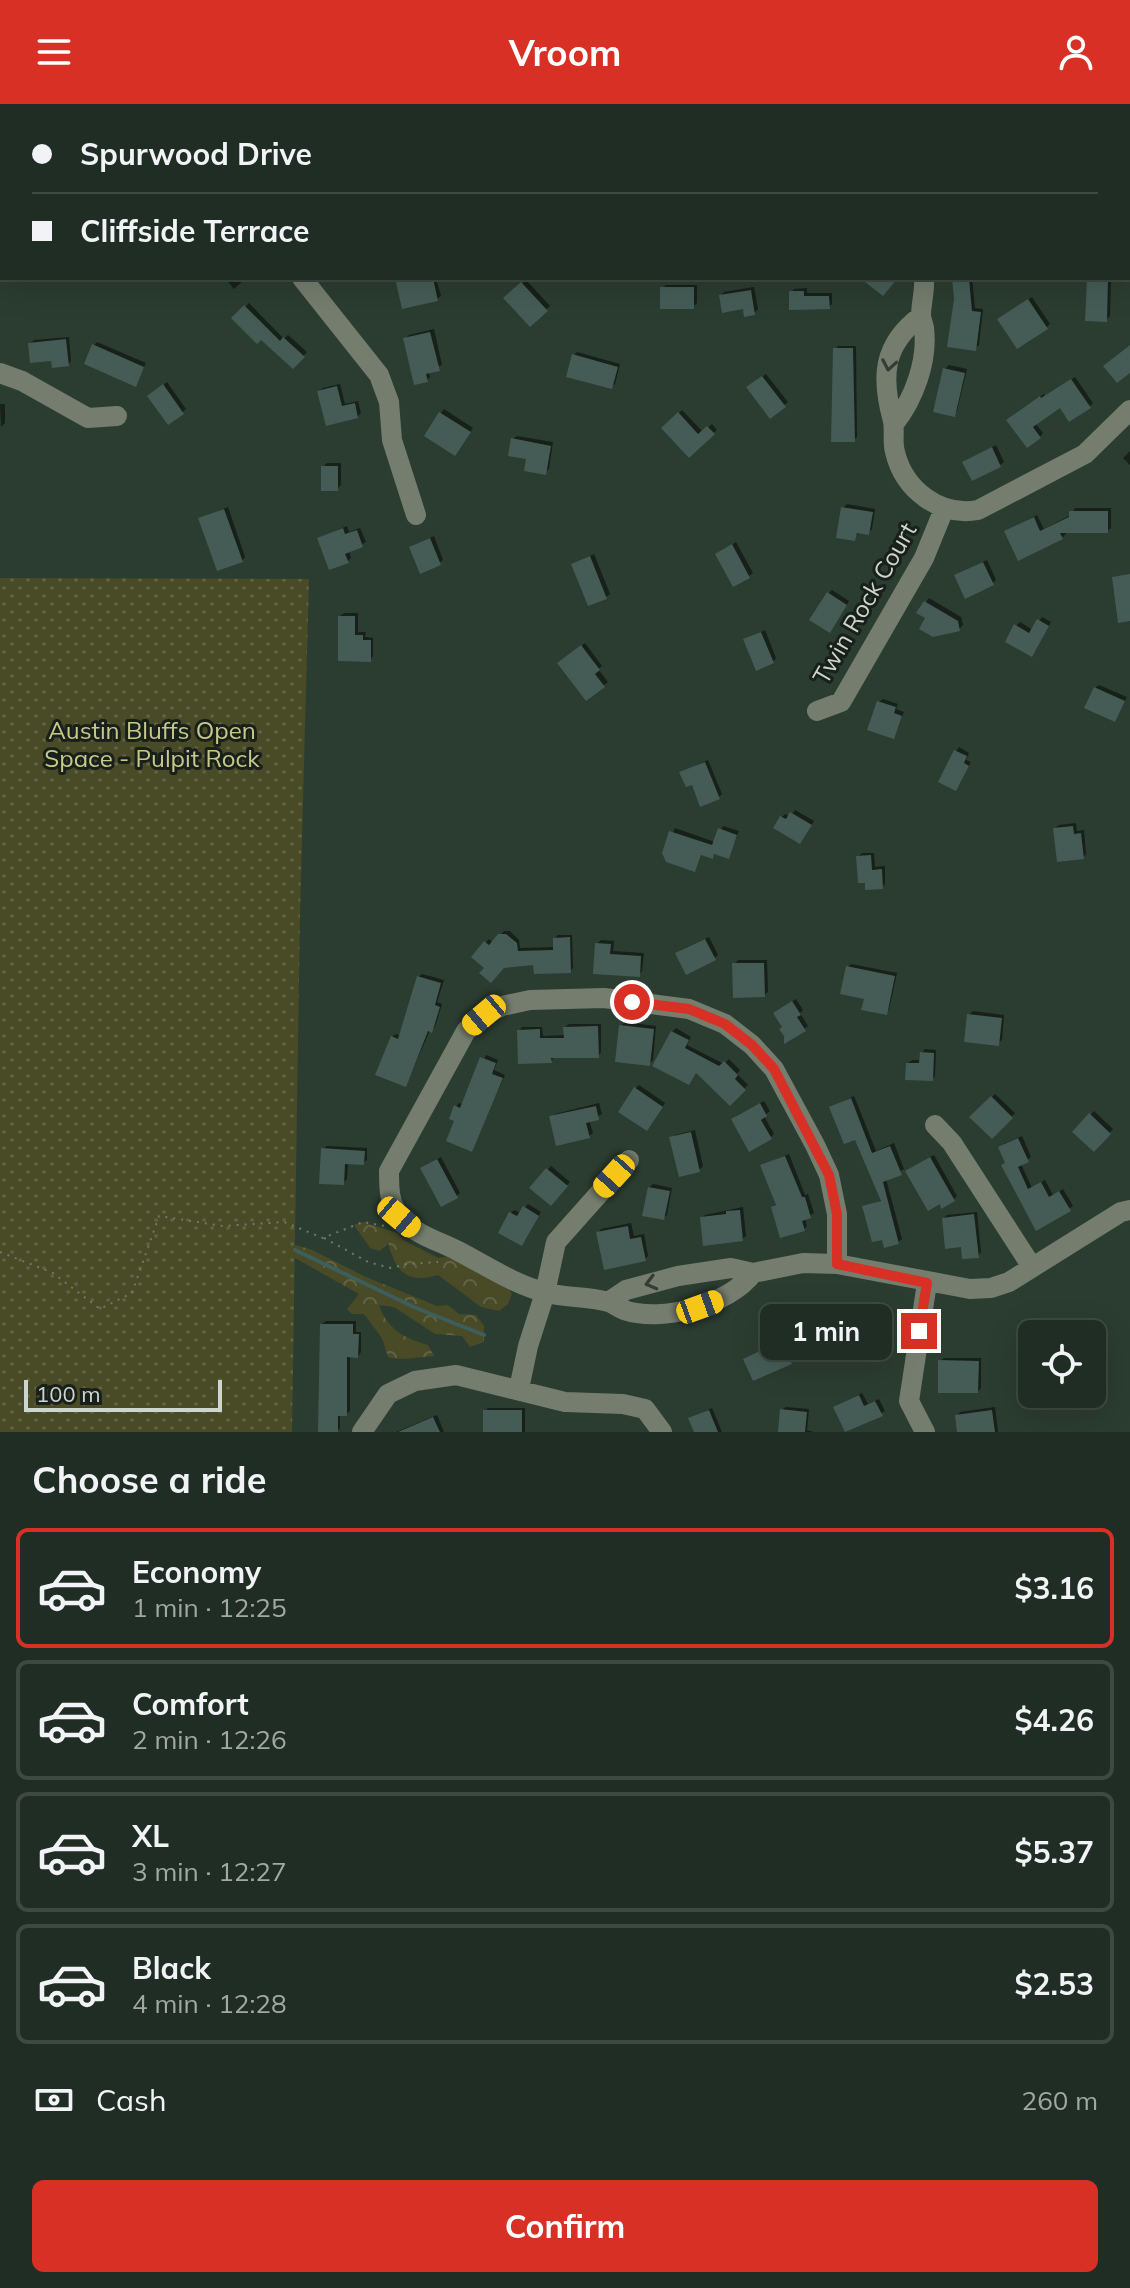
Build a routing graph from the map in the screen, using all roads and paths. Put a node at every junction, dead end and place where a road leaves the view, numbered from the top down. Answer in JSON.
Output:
{"nodes":[{"id":1,"x":304,"y":280,"type":"edge"},
{"id":2,"x":924,"y":280,"type":"edge"},
{"id":3,"x":921,"y":316,"type":"junction"},
{"id":4,"x":0,"y":373,"type":"edge"},
{"id":5,"x":1130,"y":410,"type":"edge"},
{"id":6,"x":117,"y":416,"type":"dead end"},
{"id":7,"x":894,"y":424,"type":"junction"},
{"id":8,"x":944,"y":509,"type":"junction"},
{"id":9,"x":416,"y":515,"type":"dead end"},
{"id":10,"x":817,"y":711,"type":"dead end"},
{"id":11,"x":935,"y":1125,"type":"dead end"},
{"id":12,"x":629,"y":1160,"type":"dead end"},
{"id":13,"x":1130,"y":1210,"type":"edge"},
{"id":14,"x":388,"y":1227,"type":"dead end"},
{"id":15,"x":323,"y":1238,"type":"junction"},
{"id":16,"x":0,"y":1252,"type":"edge"},
{"id":17,"x":438,"y":1263,"type":"dead end"},
{"id":18,"x":837,"y":1264,"type":"junction"},
{"id":19,"x":1032,"y":1267,"type":"junction"},
{"id":20,"x":753,"y":1273,"type":"junction"},
{"id":21,"x":927,"y":1283,"type":"junction"},
{"id":22,"x":545,"y":1293,"type":"junction"},
{"id":23,"x":608,"y":1302,"type":"junction"},
{"id":24,"x":519,"y":1389,"type":"junction"},
{"id":25,"x":917,"y":1430,"type":"edge"},
{"id":26,"x":362,"y":1432,"type":"edge"},
{"id":27,"x":662,"y":1432,"type":"edge"}],
"edges":[{"from":1,"to":9,"type":"street"},
{"from":2,"to":3,"type":"street"},
{"from":3,"to":7,"type":"street"},
{"from":3,"to":7,"type":"street","one_way":true},
{"from":4,"to":6,"type":"street"},
{"from":5,"to":8,"type":"street"},
{"from":7,"to":8,"type":"street"},
{"from":8,"to":10,"type":"street","name":"Twin Rock Court"},
{"from":11,"to":19,"type":"street"},
{"from":12,"to":22,"type":"street"},
{"from":13,"to":19,"type":"street"},
{"from":14,"to":15,"type":"path"},
{"from":15,"to":16,"type":"path"},
{"from":15,"to":17,"type":"path"},
{"from":18,"to":20,"type":"street"},
{"from":18,"to":21,"type":"street"},
{"from":18,"to":22,"type":"street"},
{"from":19,"to":21,"type":"street"},
{"from":20,"to":23,"type":"street","one_way":true},
{"from":20,"to":23,"type":"street"},
{"from":21,"to":25,"type":"street"},
{"from":22,"to":23,"type":"street"},
{"from":22,"to":24,"type":"street"},
{"from":24,"to":26,"type":"street"},
{"from":24,"to":27,"type":"street"}]}
